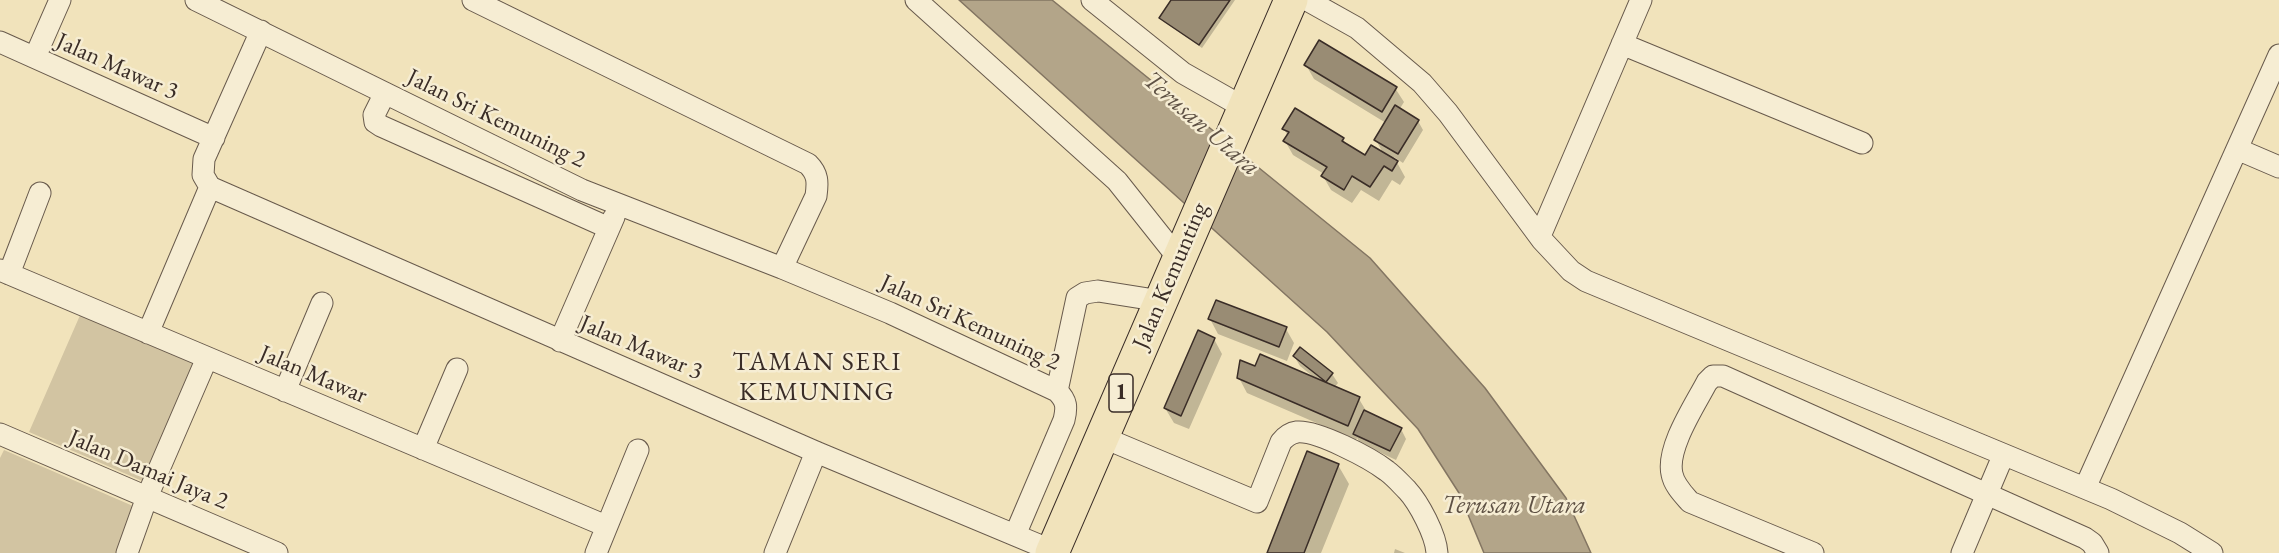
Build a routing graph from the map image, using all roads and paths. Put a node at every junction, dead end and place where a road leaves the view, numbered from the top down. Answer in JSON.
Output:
{"nodes":[{"id":1,"x":60,"y":0,"type":"edge"},
{"id":2,"x":196,"y":0,"type":"edge"},
{"id":3,"x":473,"y":0,"type":"edge"},
{"id":4,"x":916,"y":0,"type":"edge"},
{"id":5,"x":1092,"y":0,"type":"edge"},
{"id":6,"x":1291,"y":0,"type":"edge"},
{"id":7,"x":1307,"y":0,"type":"edge"},
{"id":8,"x":1641,"y":0,"type":"edge"},
{"id":9,"x":261,"y":31,"type":"junction"},
{"id":10,"x":0,"y":42,"type":"edge"},
{"id":11,"x":1622,"y":44,"type":"junction"},
{"id":12,"x":2279,"y":55,"type":"edge"},
{"id":13,"x":35,"y":57,"type":"junction"},
{"id":14,"x":385,"y":93,"type":"junction"},
{"id":15,"x":1240,"y":116,"type":"junction"},
{"id":16,"x":214,"y":138,"type":"junction"},
{"id":17,"x":1862,"y":143,"type":"dead end"},
{"id":18,"x":2237,"y":149,"type":"junction"},
{"id":19,"x":2279,"y":167,"type":"edge"},
{"id":20,"x":210,"y":187,"type":"junction"},
{"id":21,"x":40,"y":193,"type":"dead end"},
{"id":22,"x":619,"y":205,"type":"junction"},
{"id":23,"x":609,"y":228,"type":"junction"},
{"id":24,"x":1540,"y":236,"type":"junction"},
{"id":25,"x":1185,"y":246,"type":"junction"},
{"id":26,"x":782,"y":268,"type":"junction"},
{"id":27,"x":4,"y":272,"type":"edge"},
{"id":28,"x":1161,"y":301,"type":"junction"},
{"id":29,"x":322,"y":303,"type":"dead end"},
{"id":30,"x":148,"y":333,"type":"junction"},
{"id":31,"x":560,"y":341,"type":"junction"},
{"id":32,"x":207,"y":358,"type":"junction"},
{"id":33,"x":457,"y":369,"type":"dead end"},
{"id":34,"x":285,"y":391,"type":"junction"},
{"id":35,"x":1057,"y":391,"type":"junction"},
{"id":36,"x":0,"y":434,"type":"edge"},
{"id":37,"x":1102,"y":437,"type":"junction"},
{"id":38,"x":423,"y":449,"type":"junction"},
{"id":39,"x":638,"y":450,"type":"dead end"},
{"id":40,"x":816,"y":452,"type":"junction"},
{"id":41,"x":2003,"y":456,"type":"junction"},
{"id":42,"x":2085,"y":488,"type":"junction"},
{"id":43,"x":1986,"y":493,"type":"junction"},
{"id":44,"x":147,"y":497,"type":"junction"},
{"id":45,"x":606,"y":526,"type":"junction"},
{"id":46,"x":1015,"y":535,"type":"junction"},
{"id":47,"x":1053,"y":552,"type":"edge"},
{"id":48,"x":127,"y":553,"type":"edge"},
{"id":49,"x":277,"y":553,"type":"edge"},
{"id":50,"x":596,"y":553,"type":"edge"},
{"id":51,"x":775,"y":553,"type":"edge"},
{"id":52,"x":1437,"y":553,"type":"edge"},
{"id":53,"x":1813,"y":553,"type":"edge"},
{"id":54,"x":1962,"y":553,"type":"edge"},
{"id":55,"x":2098,"y":553,"type":"edge"},
{"id":56,"x":2212,"y":553,"type":"edge"}],
"edges":[{"from":1,"to":13,"type":"street"},
{"from":2,"to":9,"type":"street","name":"Jalan Sri Kemuning 2"},
{"from":3,"to":26,"type":"street"},
{"from":4,"to":25,"type":"street"},
{"from":5,"to":15,"type":"street"},
{"from":6,"to":15,"type":"main road","name":"Jalan Kemunting","number":"1"},
{"from":7,"to":24,"type":"street"},
{"from":8,"to":11,"type":"street"},
{"from":9,"to":14,"type":"street","name":"Jalan Sri Kemuning 2"},
{"from":9,"to":16,"type":"street"},
{"from":10,"to":13,"type":"street","name":"Jalan Mawar 3"},
{"from":11,"to":17,"type":"street"},
{"from":11,"to":24,"type":"street"},
{"from":12,"to":18,"type":"street"},
{"from":13,"to":16,"type":"street","name":"Jalan Mawar 3"},
{"from":14,"to":22,"type":"street","name":"Jalan Sri Kemuning 2"},
{"from":14,"to":23,"type":"street"},
{"from":15,"to":25,"type":"main road","name":"Jalan Kemunting","number":"1"},
{"from":16,"to":20,"type":"street"},
{"from":18,"to":19,"type":"street"},
{"from":18,"to":42,"type":"street"},
{"from":20,"to":30,"type":"street"},
{"from":20,"to":31,"type":"street","name":"Jalan Mawar 3"},
{"from":21,"to":27,"type":"street"},
{"from":22,"to":23,"type":"street"},
{"from":22,"to":26,"type":"street","name":"Jalan Sri Kemuning 2"},
{"from":23,"to":31,"type":"street"},
{"from":24,"to":41,"type":"street"},
{"from":25,"to":28,"type":"main road","name":"Jalan Kemunting","number":"1"},
{"from":26,"to":35,"type":"street","name":"Jalan Sri Kemuning 2"},
{"from":27,"to":30,"type":"street","name":"Jalan Mawar"},
{"from":28,"to":35,"type":"street"},
{"from":28,"to":37,"type":"main road","name":"Jalan Kemunting","number":"1"},
{"from":29,"to":34,"type":"street"},
{"from":30,"to":32,"type":"street","name":"Jalan Mawar"},
{"from":31,"to":40,"type":"street","name":"Jalan Mawar 3"},
{"from":32,"to":34,"type":"street","name":"Jalan Mawar"},
{"from":32,"to":44,"type":"street"},
{"from":33,"to":38,"type":"street"},
{"from":34,"to":38,"type":"street","name":"Jalan Mawar"},
{"from":35,"to":46,"type":"street","name":"Jalan Sri Kemuning 2"},
{"from":36,"to":44,"type":"street","name":"Jalan Damai Jaya 2"},
{"from":37,"to":47,"type":"main road","name":"Jalan Kemunting","number":"1"},
{"from":37,"to":52,"type":"street"},
{"from":38,"to":45,"type":"street","name":"Jalan Mawar"},
{"from":39,"to":45,"type":"street"},
{"from":40,"to":46,"type":"street","name":"Jalan Mawar 3"},
{"from":40,"to":51,"type":"street"},
{"from":41,"to":42,"type":"street"},
{"from":41,"to":43,"type":"street"},
{"from":42,"to":56,"type":"street"},
{"from":43,"to":53,"type":"street"},
{"from":43,"to":54,"type":"street"},
{"from":43,"to":55,"type":"street"},
{"from":44,"to":48,"type":"street"},
{"from":44,"to":49,"type":"street","name":"Jalan Damai Jaya 2"},
{"from":45,"to":50,"type":"street"},
{"from":46,"to":47,"type":"street","name":"Jalan Mawar 3"}]}
